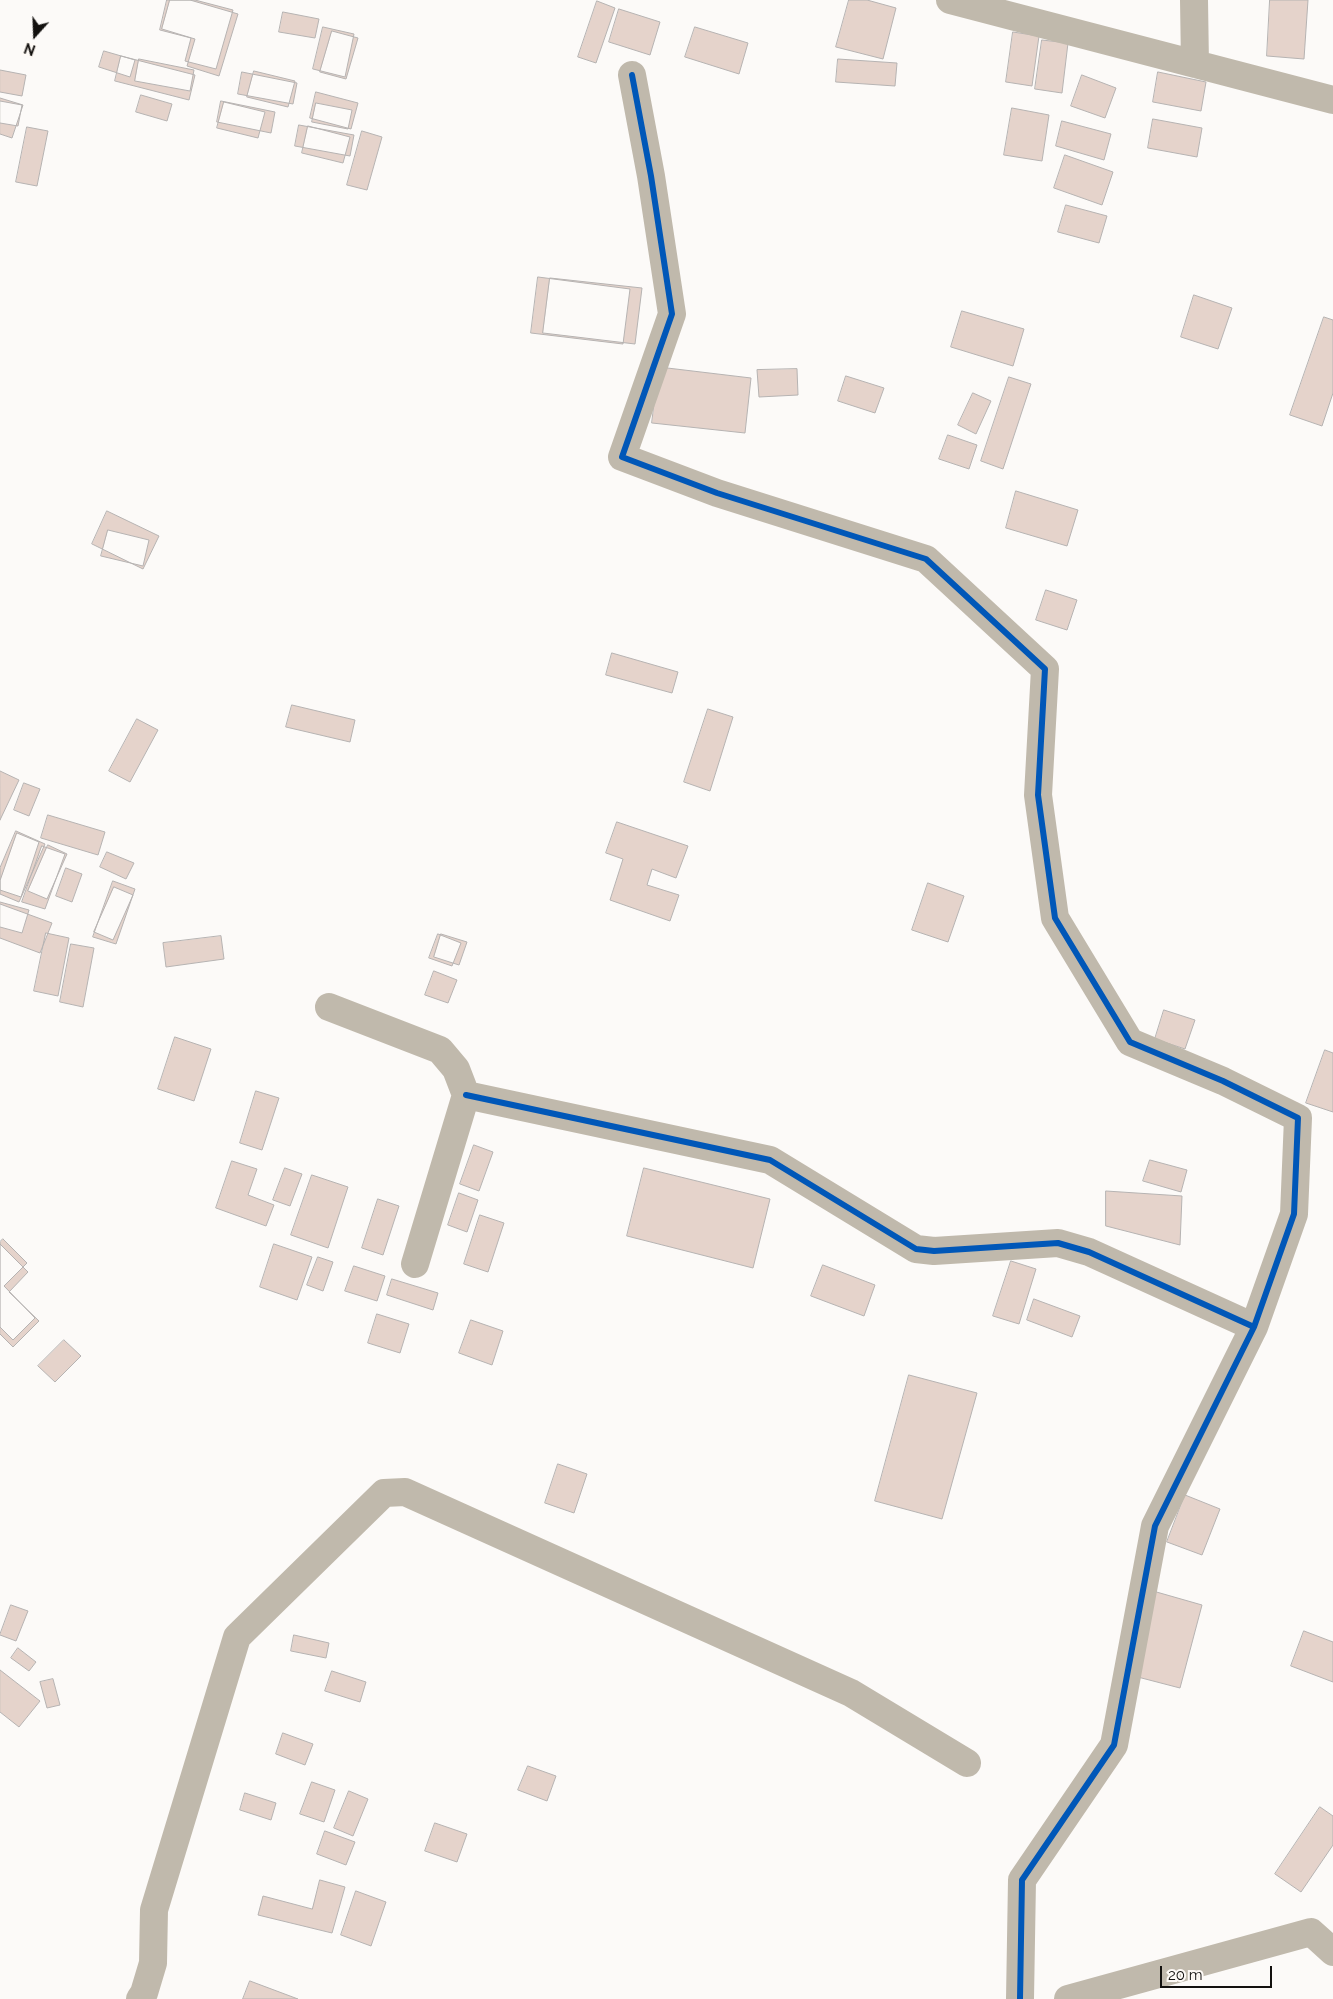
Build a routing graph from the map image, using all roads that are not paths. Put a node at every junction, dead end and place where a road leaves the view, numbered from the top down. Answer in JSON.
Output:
{"nodes":[{"id":1,"x":950,"y":0,"type":"edge"},
{"id":2,"x":1194,"y":0,"type":"edge"},
{"id":3,"x":1194,"y":64,"type":"junction"},
{"id":4,"x":632,"y":75,"type":"dead end"},
{"id":5,"x":1333,"y":100,"type":"edge"},
{"id":6,"x":329,"y":1007,"type":"dead end"},
{"id":7,"x":466,"y":1095,"type":"junction"},
{"id":8,"x":415,"y":1264,"type":"dead end"},
{"id":9,"x":1254,"y":1328,"type":"junction"},
{"id":10,"x":966,"y":1763,"type":"dead end"},
{"id":11,"x":1333,"y":1952,"type":"edge"},
{"id":12,"x":140,"y":1999,"type":"edge"},
{"id":13,"x":1020,"y":1999,"type":"edge"},
{"id":14,"x":1068,"y":1999,"type":"edge"}],
"edges":[{"from":1,"to":3,"type":"street"},
{"from":2,"to":3,"type":"street"},
{"from":3,"to":5,"type":"street"},
{"from":4,"to":9,"type":"street"},
{"from":6,"to":7,"type":"street"},
{"from":7,"to":8,"type":"street"},
{"from":7,"to":9,"type":"street"},
{"from":9,"to":13,"type":"street"},
{"from":10,"to":12,"type":"street"},
{"from":11,"to":14,"type":"street"}]}
